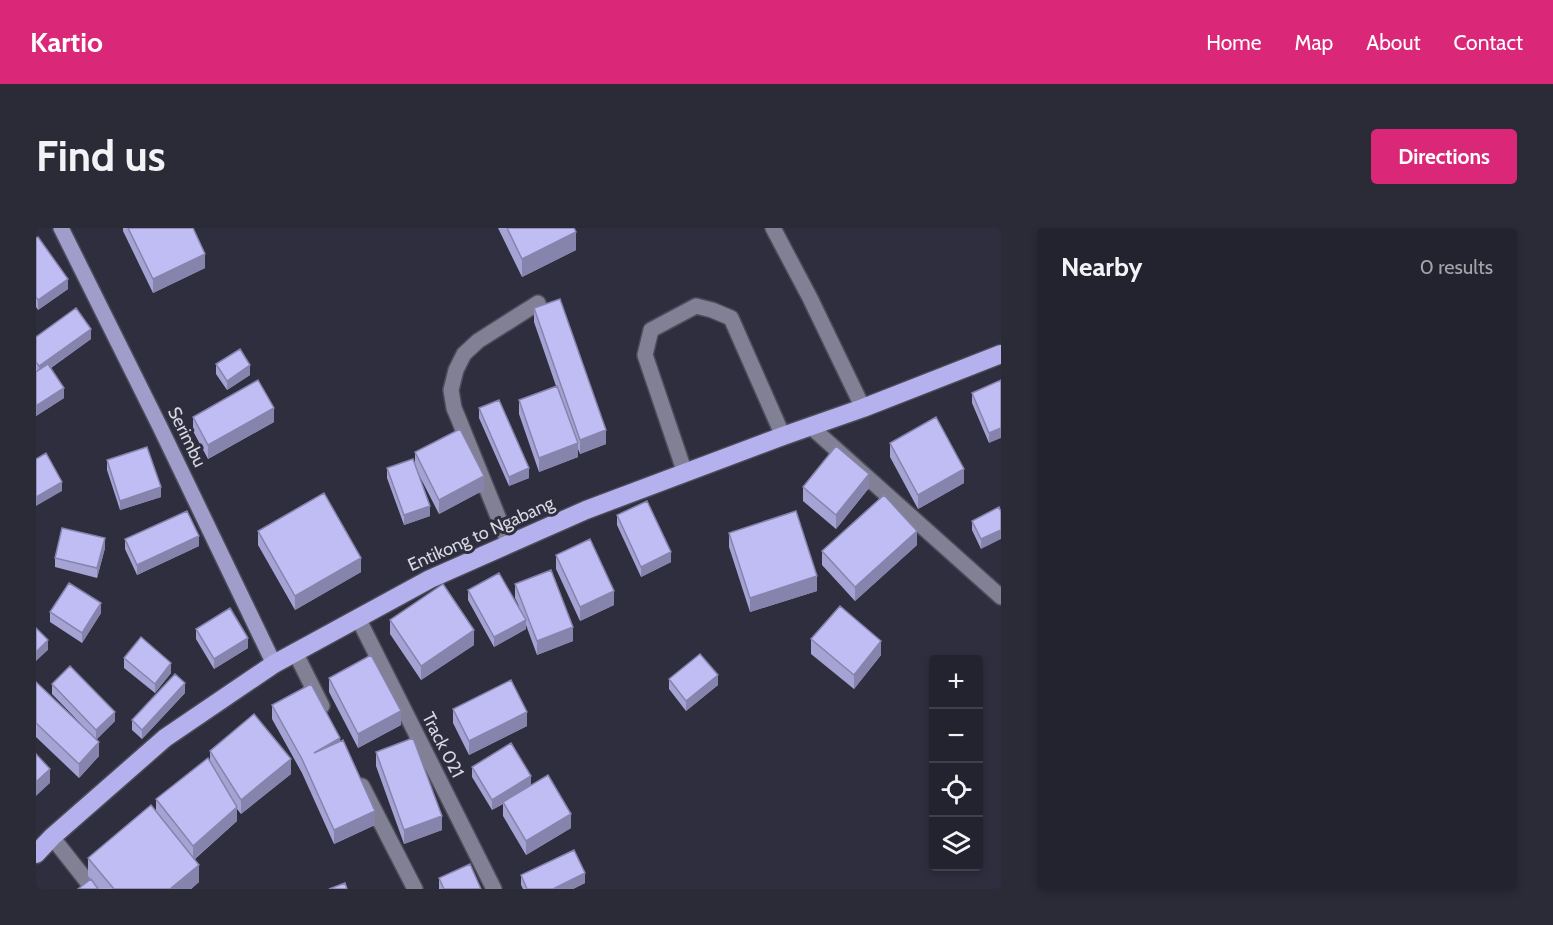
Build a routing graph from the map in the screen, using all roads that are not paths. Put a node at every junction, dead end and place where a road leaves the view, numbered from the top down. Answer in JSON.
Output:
{"nodes":[{"id":1,"x":61,"y":228,"type":"edge"},
{"id":2,"x":774,"y":228,"type":"edge"},
{"id":3,"x":538,"y":303,"type":"dead end"},
{"id":4,"x":1001,"y":354,"type":"edge"},
{"id":5,"x":862,"y":408,"type":"junction"},
{"id":6,"x":810,"y":426,"type":"junction"},
{"id":7,"x":783,"y":435,"type":"junction"},
{"id":8,"x":685,"y":473,"type":"junction"},
{"id":9,"x":509,"y":544,"type":"junction"},
{"id":10,"x":1001,"y":597,"type":"edge"},
{"id":11,"x":358,"y":618,"type":"junction"},
{"id":12,"x":295,"y":652,"type":"junction"},
{"id":13,"x":274,"y":664,"type":"junction"},
{"id":14,"x":326,"y":714,"type":"edge"},
{"id":15,"x":357,"y":776,"type":"edge"},
{"id":16,"x":42,"y":844,"type":"edge"},
{"id":17,"x":93,"y":889,"type":"edge"},
{"id":18,"x":415,"y":889,"type":"edge"},
{"id":19,"x":494,"y":889,"type":"edge"}],
"edges":[{"from":1,"to":13,"type":"main road","name":"Serimbu"},
{"from":2,"to":5,"type":"street"},
{"from":3,"to":9,"type":"street"},
{"from":4,"to":5,"type":"highway","name":"Entikong to Ngabang"},
{"from":5,"to":6,"type":"highway","name":"Entikong to Ngabang"},
{"from":6,"to":7,"type":"highway","name":"Entikong to Ngabang"},
{"from":6,"to":10,"type":"street"},
{"from":7,"to":8,"type":"highway","name":"Entikong to Ngabang"},
{"from":7,"to":8,"type":"street"},
{"from":8,"to":9,"type":"highway","name":"Entikong to Ngabang"},
{"from":9,"to":11,"type":"highway","name":"Entikong to Ngabang"},
{"from":11,"to":12,"type":"highway","name":"Entikong to Ngabang"},
{"from":11,"to":19,"type":"street","name":"Track 021"},
{"from":12,"to":13,"type":"highway","name":"Entikong to Ngabang"},
{"from":12,"to":14,"type":"street"},
{"from":13,"to":16,"type":"highway","name":"Entikong to Ngabang"},
{"from":15,"to":18,"type":"street"},
{"from":16,"to":17,"type":"street"}]}
